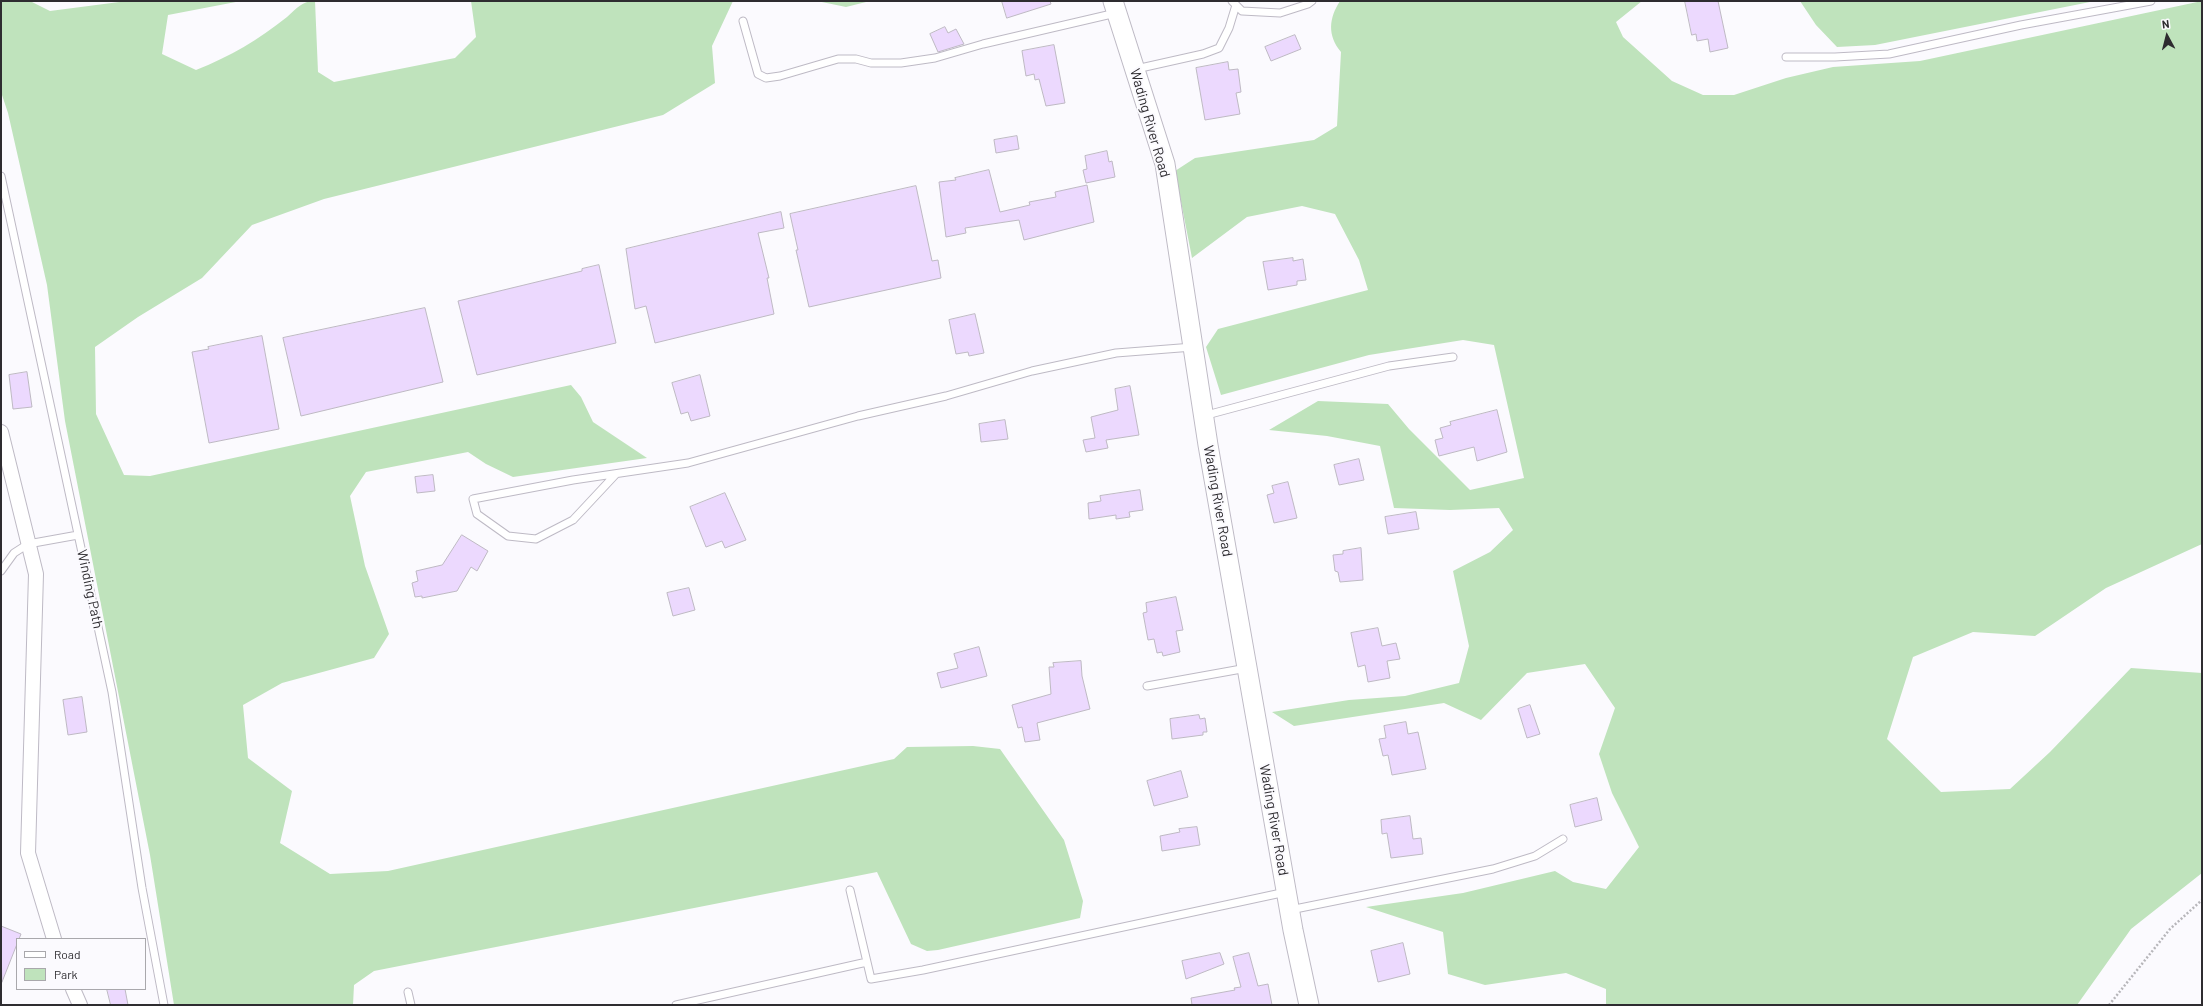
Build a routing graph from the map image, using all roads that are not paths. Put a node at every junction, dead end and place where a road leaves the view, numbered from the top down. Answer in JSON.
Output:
{"nodes":[{"id":1,"x":1312,"y":1,"type":"edge"},
{"id":2,"x":2151,"y":1,"type":"edge"},
{"id":3,"x":1234,"y":3,"type":"edge"},
{"id":4,"x":1115,"y":7,"type":"edge"},
{"id":5,"x":742,"y":21,"type":"dead end"},
{"id":6,"x":1786,"y":57,"type":"dead end"},
{"id":7,"x":1135,"y":70,"type":"junction"},
{"id":8,"x":1,"y":176,"type":"edge"},
{"id":9,"x":1193,"y":347,"type":"junction"},
{"id":10,"x":1453,"y":357,"type":"dead end"},
{"id":11,"x":1203,"y":416,"type":"junction"},
{"id":12,"x":1,"y":432,"type":"edge"},
{"id":13,"x":616,"y":474,"type":"junction"},
{"id":14,"x":78,"y":534,"type":"junction"},
{"id":15,"x":28,"y":544,"type":"junction"},
{"id":16,"x":1,"y":571,"type":"edge"},
{"id":17,"x":1247,"y":668,"type":"junction"},
{"id":18,"x":1147,"y":686,"type":"dead end"},
{"id":19,"x":1563,"y":839,"type":"dead end"},
{"id":20,"x":850,"y":890,"type":"dead end"},
{"id":21,"x":1286,"y":892,"type":"junction"},
{"id":22,"x":1290,"y":910,"type":"junction"},
{"id":23,"x":54,"y":938,"type":"edge"},
{"id":24,"x":867,"y":962,"type":"junction"},
{"id":25,"x":73,"y":990,"type":"edge"},
{"id":26,"x":408,"y":992,"type":"dead end"},
{"id":27,"x":80,"y":1005,"type":"edge"},
{"id":28,"x":164,"y":1005,"type":"edge"},
{"id":29,"x":411,"y":1005,"type":"edge"},
{"id":30,"x":676,"y":1005,"type":"edge"},
{"id":31,"x":1309,"y":1005,"type":"edge"}],
"edges":[{"from":1,"to":3,"type":"lane"},
{"from":2,"to":6,"type":"lane"},
{"from":3,"to":7,"type":"lane"},
{"from":4,"to":5,"type":"lane"},
{"from":4,"to":7,"type":"main road","name":"Wading River Road"},
{"from":7,"to":9,"type":"main road","name":"Wading River Road"},
{"from":8,"to":14,"type":"lane","name":"Winding Path"},
{"from":9,"to":11,"type":"main road","name":"Wading River Road"},
{"from":9,"to":13,"type":"lane"},
{"from":10,"to":11,"type":"lane"},
{"from":11,"to":17,"type":"main road","name":"Wading River Road"},
{"from":12,"to":15,"type":"street"},
{"from":13,"to":13,"type":"lane"},
{"from":14,"to":15,"type":"lane"},
{"from":14,"to":28,"type":"lane","name":"Winding Path"},
{"from":15,"to":16,"type":"lane"},
{"from":15,"to":23,"type":"street"},
{"from":17,"to":18,"type":"lane"},
{"from":17,"to":21,"type":"main road","name":"Wading River Road"},
{"from":19,"to":22,"type":"lane"},
{"from":20,"to":24,"type":"lane"},
{"from":21,"to":22,"type":"main road","name":"Wading River Road"},
{"from":21,"to":24,"type":"lane"},
{"from":22,"to":31,"type":"main road","name":"Wading River Road"},
{"from":24,"to":30,"type":"lane"},
{"from":25,"to":27,"type":"street"},
{"from":26,"to":29,"type":"lane"}]}
